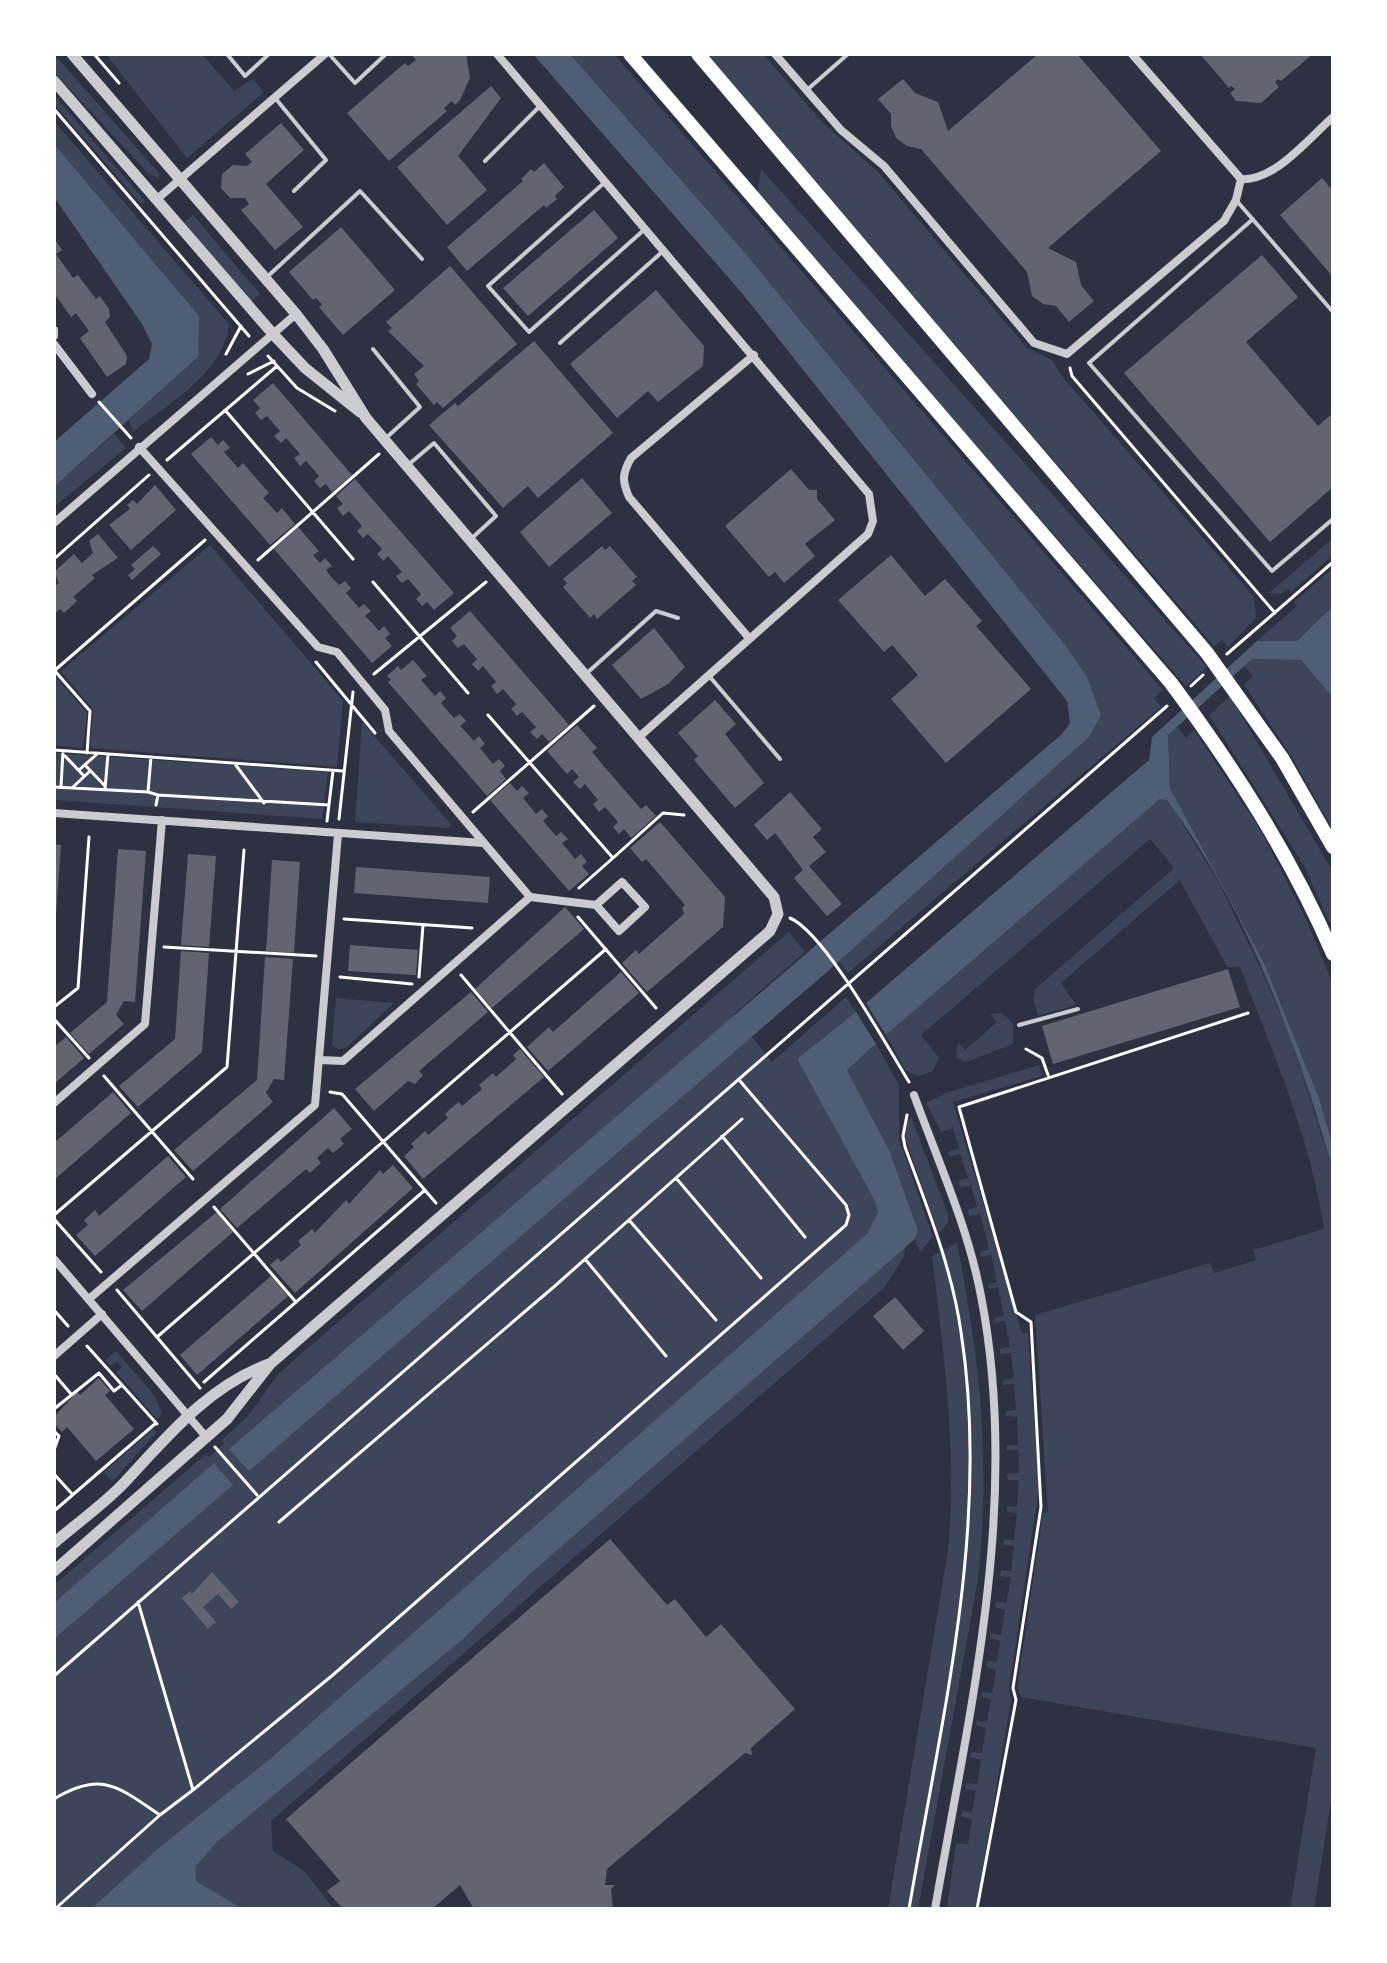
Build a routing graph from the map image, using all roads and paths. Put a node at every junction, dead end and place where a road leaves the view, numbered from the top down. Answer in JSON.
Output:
{"nodes":[{"id":1,"x":72,"y":54,"type":"edge"},
{"id":2,"x":227,"y":54,"type":"edge"},
{"id":3,"x":269,"y":54,"type":"edge"},
{"id":4,"x":327,"y":54,"type":"edge"},
{"id":5,"x":386,"y":54,"type":"edge"},
{"id":6,"x":497,"y":54,"type":"edge"},
{"id":7,"x":630,"y":54,"type":"edge"},
{"id":8,"x":698,"y":54,"type":"edge"},
{"id":9,"x":775,"y":54,"type":"edge"},
{"id":10,"x":848,"y":54,"type":"edge"},
{"id":11,"x":1132,"y":54,"type":"edge"},
{"id":12,"x":54,"y":81,"type":"edge"},
{"id":13,"x":806,"y":90,"type":"junction"},
{"id":14,"x":275,"y":98,"type":"junction"},
{"id":15,"x":541,"y":106,"type":"junction"},
{"id":16,"x":54,"y":109,"type":"edge"},
{"id":17,"x":1333,"y":117,"type":"edge"},
{"id":18,"x":485,"y":161,"type":"dead end"},
{"id":19,"x":182,"y":178,"type":"junction"},
{"id":20,"x":1241,"y":179,"type":"junction"},
{"id":21,"x":606,"y":182,"type":"junction"},
{"id":22,"x":294,"y":191,"type":"dead end"},
{"id":23,"x":156,"y":200,"type":"junction"},
{"id":24,"x":1236,"y":200,"type":"junction"},
{"id":25,"x":1253,"y":219,"type":"junction"},
{"id":26,"x":646,"y":229,"type":"junction"},
{"id":27,"x":664,"y":250,"type":"junction"},
{"id":28,"x":422,"y":259,"type":"dead end"},
{"id":29,"x":266,"y":278,"type":"junction"},
{"id":30,"x":1333,"y":312,"type":"edge"},
{"id":31,"x":296,"y":314,"type":"junction"},
{"id":32,"x":241,"y":326,"type":"junction"},
{"id":33,"x":273,"y":334,"type":"junction"},
{"id":34,"x":560,"y":343,"type":"dead end"},
{"id":35,"x":54,"y":344,"type":"edge"},
{"id":36,"x":259,"y":346,"type":"junction"},
{"id":37,"x":373,"y":349,"type":"dead end"},
{"id":38,"x":289,"y":351,"type":"junction"},
{"id":39,"x":1067,"y":354,"type":"junction"},
{"id":40,"x":754,"y":355,"type":"junction"},
{"id":41,"x":245,"y":375,"type":"dead end"},
{"id":42,"x":218,"y":381,"type":"junction"},
{"id":43,"x":92,"y":394,"type":"joint"},
{"id":44,"x":225,"y":410,"type":"junction"},
{"id":45,"x":366,"y":418,"type":"junction"},
{"id":46,"x":129,"y":435,"type":"dead end"},
{"id":47,"x":387,"y":442,"type":"junction"},
{"id":48,"x":139,"y":447,"type":"junction"},
{"id":49,"x":407,"y":466,"type":"junction"},
{"id":50,"x":158,"y":468,"type":"junction"},
{"id":51,"x":312,"y":512,"type":"junction"},
{"id":52,"x":1333,"y":519,"type":"edge"},
{"id":53,"x":54,"y":523,"type":"edge"},
{"id":54,"x":216,"y":531,"type":"junction"},
{"id":55,"x":470,"y":539,"type":"junction"},
{"id":56,"x":54,"y":559,"type":"edge"},
{"id":57,"x":353,"y":559,"type":"dead end"},
{"id":58,"x":1333,"y":562,"type":"edge"},
{"id":59,"x":249,"y":568,"type":"junction"},
{"id":60,"x":498,"y":572,"type":"junction"},
{"id":61,"x":373,"y":582,"type":"dead end"},
{"id":62,"x":1275,"y":613,"type":"junction"},
{"id":63,"x":678,"y":618,"type":"dead end"},
{"id":64,"x":420,"y":637,"type":"junction"},
{"id":65,"x":749,"y":638,"type":"junction"},
{"id":66,"x":318,"y":647,"type":"junction"},
{"id":67,"x":1211,"y":658,"type":"junction"},
{"id":68,"x":54,"y":670,"type":"edge"},
{"id":69,"x":585,"y":674,"type":"junction"},
{"id":70,"x":1204,"y":674,"type":"dead end"},
{"id":71,"x":709,"y":675,"type":"junction"},
{"id":72,"x":363,"y":683,"type":"junction"},
{"id":73,"x":1176,"y":689,"type":"junction"},
{"id":74,"x":468,"y":693,"type":"dead end"},
{"id":75,"x":605,"y":697,"type":"junction"},
{"id":76,"x":350,"y":703,"type":"junction"},
{"id":77,"x":1168,"y":705,"type":"dead end"},
{"id":78,"x":488,"y":715,"type":"dead end"},
{"id":79,"x":389,"y":731,"type":"junction"},
{"id":80,"x":639,"y":737,"type":"junction"},
{"id":81,"x":54,"y":750,"type":"edge"},
{"id":82,"x":63,"y":753,"type":"junction"},
{"id":83,"x":87,"y":753,"type":"junction"},
{"id":84,"x":97,"y":754,"type":"junction"},
{"id":85,"x":108,"y":754,"type":"junction"},
{"id":86,"x":151,"y":757,"type":"junction"},
{"id":87,"x":780,"y":759,"type":"dead end"},
{"id":88,"x":529,"y":763,"type":"junction"},
{"id":89,"x":235,"y":764,"type":"junction"},
{"id":90,"x":85,"y":765,"type":"junction"},
{"id":91,"x":79,"y":770,"type":"junction"},
{"id":92,"x":90,"y":771,"type":"junction"},
{"id":93,"x":333,"y":771,"type":"junction"},
{"id":94,"x":343,"y":771,"type":"junction"},
{"id":95,"x":84,"y":776,"type":"junction"},
{"id":96,"x":54,"y":787,"type":"edge"},
{"id":97,"x":61,"y":787,"type":"junction"},
{"id":98,"x":72,"y":788,"type":"junction"},
{"id":99,"x":105,"y":788,"type":"junction"},
{"id":100,"x":148,"y":792,"type":"junction"},
{"id":101,"x":158,"y":795,"type":"junction"},
{"id":102,"x":264,"y":803,"type":"junction"},
{"id":103,"x":329,"y":805,"type":"junction"},
{"id":104,"x":54,"y":813,"type":"edge"},
{"id":105,"x":703,"y":817,"type":"junction"},
{"id":106,"x":464,"y":819,"type":"junction"},
{"id":107,"x":162,"y":820,"type":"junction"},
{"id":108,"x":326,"y":833,"type":"junction"},
{"id":109,"x":338,"y":834,"type":"junction"},
{"id":110,"x":89,"y":837,"type":"dead end"},
{"id":111,"x":483,"y":843,"type":"junction"},
{"id":112,"x":1333,"y":847,"type":"edge"},
{"id":113,"x":244,"y":850,"type":"dead end"},
{"id":114,"x":613,"y":858,"type":"junction"},
{"id":115,"x":530,"y":897,"type":"junction"},
{"id":116,"x":564,"y":901,"type":"junction"},
{"id":117,"x":596,"y":905,"type":"junction"},
{"id":118,"x":778,"y":914,"type":"junction"},
{"id":119,"x":329,"y":917,"type":"junction"},
{"id":120,"x":423,"y":925,"type":"junction"},
{"id":121,"x":493,"y":930,"type":"junction"},
{"id":122,"x":152,"y":946,"type":"junction"},
{"id":123,"x":606,"y":949,"type":"junction"},
{"id":124,"x":235,"y":951,"type":"junction"},
{"id":125,"x":1333,"y":954,"type":"edge"},
{"id":126,"x":326,"y":957,"type":"junction"},
{"id":127,"x":453,"y":966,"type":"junction"},
{"id":128,"x":324,"y":976,"type":"junction"},
{"id":129,"x":847,"y":983,"type":"junction"},
{"id":130,"x":54,"y":1007,"type":"edge"},
{"id":131,"x":1078,"y":1009,"type":"dead end"},
{"id":132,"x":1248,"y":1013,"type":"dead end"},
{"id":133,"x":54,"y":1019,"type":"edge"},
{"id":134,"x":667,"y":1020,"type":"junction"},
{"id":135,"x":1019,"y":1025,"type":"dead end"},
{"id":136,"x":510,"y":1033,"type":"junction"},
{"id":137,"x":1026,"y":1049,"type":"dead end"},
{"id":138,"x":320,"y":1060,"type":"junction"},
{"id":139,"x":96,"y":1066,"type":"junction"},
{"id":140,"x":1048,"y":1075,"type":"junction"},
{"id":141,"x":739,"y":1080,"type":"junction"},
{"id":142,"x":318,"y":1090,"type":"junction"},
{"id":143,"x":914,"y":1095,"type":"junction"},
{"id":144,"x":54,"y":1103,"type":"edge"},
{"id":145,"x":570,"y":1103,"type":"junction"},
{"id":146,"x":742,"y":1119,"type":"dead end"},
{"id":147,"x":149,"y":1132,"type":"junction"},
{"id":148,"x":722,"y":1136,"type":"junction"},
{"id":149,"x":382,"y":1141,"type":"junction"},
{"id":150,"x":676,"y":1178,"type":"junction"},
{"id":151,"x":193,"y":1179,"type":"dead end"},
{"id":152,"x":425,"y":1190,"type":"junction"},
{"id":153,"x":206,"y":1198,"type":"junction"},
{"id":154,"x":444,"y":1212,"type":"junction"},
{"id":155,"x":54,"y":1217,"type":"edge"},
{"id":156,"x":629,"y":1220,"type":"junction"},
{"id":157,"x":805,"y":1237,"type":"dead end"},
{"id":158,"x":256,"y":1252,"type":"junction"},
{"id":159,"x":54,"y":1259,"type":"edge"},
{"id":160,"x":585,"y":1259,"type":"junction"},
{"id":161,"x":761,"y":1278,"type":"dead end"},
{"id":162,"x":109,"y":1281,"type":"junction"},
{"id":163,"x":89,"y":1299,"type":"junction"},
{"id":164,"x":296,"y":1302,"type":"junction"},
{"id":165,"x":54,"y":1310,"type":"edge"},
{"id":166,"x":102,"y":1314,"type":"junction"},
{"id":167,"x":716,"y":1320,"type":"dead end"},
{"id":168,"x":77,"y":1336,"type":"junction"},
{"id":169,"x":157,"y":1337,"type":"junction"},
{"id":170,"x":54,"y":1356,"type":"edge"},
{"id":171,"x":666,"y":1356,"type":"dead end"},
{"id":172,"x":270,"y":1364,"type":"junction"},
{"id":173,"x":54,"y":1374,"type":"edge"},
{"id":174,"x":122,"y":1385,"type":"junction"},
{"id":175,"x":198,"y":1386,"type":"junction"},
{"id":176,"x":71,"y":1394,"type":"junction"},
{"id":177,"x":208,"y":1398,"type":"junction"},
{"id":178,"x":54,"y":1409,"type":"edge"},
{"id":179,"x":188,"y":1416,"type":"junction"},
{"id":180,"x":156,"y":1423,"type":"junction"},
{"id":181,"x":54,"y":1431,"type":"edge"},
{"id":182,"x":167,"y":1436,"type":"junction"},
{"id":183,"x":211,"y":1442,"type":"junction"},
{"id":184,"x":54,"y":1450,"type":"edge"},
{"id":185,"x":54,"y":1474,"type":"edge"},
{"id":186,"x":73,"y":1495,"type":"junction"},
{"id":187,"x":258,"y":1496,"type":"junction"},
{"id":188,"x":54,"y":1511,"type":"edge"},
{"id":189,"x":279,"y":1522,"type":"dead end"},
{"id":190,"x":54,"y":1543,"type":"edge"},
{"id":191,"x":54,"y":1571,"type":"edge"},
{"id":192,"x":138,"y":1602,"type":"junction"},
{"id":193,"x":54,"y":1676,"type":"edge"},
{"id":194,"x":193,"y":1790,"type":"junction"},
{"id":195,"x":54,"y":1799,"type":"edge"},
{"id":196,"x":160,"y":1815,"type":"junction"},
{"id":197,"x":55,"y":1909,"type":"edge"},
{"id":198,"x":909,"y":1909,"type":"edge"},
{"id":199,"x":935,"y":1909,"type":"edge"},
{"id":200,"x":977,"y":1909,"type":"edge"}],
"edges":[{"from":1,"to":19,"type":"street"},
{"from":2,"to":3,"type":"lane"},
{"from":4,"to":5,"type":"lane"},
{"from":4,"to":14,"type":"street"},
{"from":6,"to":15,"type":"street"},
{"from":7,"to":73,"type":"main road"},
{"from":8,"to":67,"type":"main road"},
{"from":9,"to":13,"type":"street"},
{"from":10,"to":13,"type":"lane"},
{"from":11,"to":20,"type":"street"},
{"from":12,"to":23,"type":"street"},
{"from":13,"to":39,"type":"street"},
{"from":14,"to":19,"type":"street"},
{"from":14,"to":22,"type":"lane"},
{"from":15,"to":18,"type":"lane"},
{"from":15,"to":21,"type":"street"},
{"from":16,"to":32,"type":"path"},
{"from":17,"to":20,"type":"street"},
{"from":19,"to":23,"type":"street"},
{"from":19,"to":29,"type":"street"},
{"from":20,"to":24,"type":"street"},
{"from":21,"to":26,"type":"street"},
{"from":21,"to":26,"type":"lane"},
{"from":23,"to":33,"type":"street"},
{"from":24,"to":25,"type":"lane"},
{"from":24,"to":39,"type":"street"},
{"from":25,"to":30,"type":"lane"},
{"from":25,"to":52,"type":"lane"},
{"from":26,"to":27,"type":"street"},
{"from":27,"to":34,"type":"lane"},
{"from":27,"to":40,"type":"street"},
{"from":28,"to":29,"type":"lane"},
{"from":29,"to":31,"type":"street"},
{"from":31,"to":33,"type":"street"},
{"from":31,"to":45,"type":"street"},
{"from":32,"to":36,"type":"path"},
{"from":32,"to":42,"type":"path"},
{"from":33,"to":36,"type":"street"},
{"from":33,"to":38,"type":"street"},
{"from":35,"to":43,"type":"street"},
{"from":36,"to":42,"type":"street"},
{"from":37,"to":47,"type":"lane"},
{"from":38,"to":41,"type":"path"},
{"from":38,"to":44,"type":"path"},
{"from":38,"to":45,"type":"street"},
{"from":39,"to":62,"type":"path"},
{"from":40,"to":65,"type":"street"},
{"from":40,"to":65,"type":"street"},
{"from":42,"to":48,"type":"street"},
{"from":43,"to":46,"type":"path"},
{"from":44,"to":50,"type":"path"},
{"from":44,"to":51,"type":"path"},
{"from":45,"to":47,"type":"street"},
{"from":47,"to":49,"type":"street"},
{"from":47,"to":51,"type":"path"},
{"from":48,"to":50,"type":"street"},
{"from":48,"to":53,"type":"street"},
{"from":49,"to":55,"type":"street"},
{"from":49,"to":55,"type":"lane"},
{"from":50,"to":54,"type":"street"},
{"from":50,"to":56,"type":"path"},
{"from":51,"to":57,"type":"path"},
{"from":51,"to":59,"type":"path"},
{"from":54,"to":59,"type":"street"},
{"from":54,"to":68,"type":"path"},
{"from":55,"to":60,"type":"street"},
{"from":58,"to":62,"type":"path"},
{"from":59,"to":66,"type":"street"},
{"from":60,"to":64,"type":"path"},
{"from":60,"to":69,"type":"street"},
{"from":61,"to":64,"type":"path"},
{"from":62,"to":67,"type":"path"},
{"from":63,"to":69,"type":"lane"},
{"from":64,"to":72,"type":"path"},
{"from":64,"to":74,"type":"path"},
{"from":65,"to":71,"type":"street"},
{"from":66,"to":72,"type":"street"},
{"from":66,"to":76,"type":"path"},
{"from":67,"to":112,"type":"main road"},
{"from":68,"to":83,"type":"path"},
{"from":69,"to":75,"type":"street"},
{"from":70,"to":73,"type":"path"},
{"from":71,"to":80,"type":"street"},
{"from":71,"to":87,"type":"lane"},
{"from":72,"to":76,"type":"path"},
{"from":72,"to":79,"type":"street"},
{"from":73,"to":125,"type":"main road"},
{"from":75,"to":80,"type":"street"},
{"from":75,"to":88,"type":"path"},
{"from":76,"to":79,"type":"path"},
{"from":76,"to":94,"type":"path"},
{"from":77,"to":129,"type":"path"},
{"from":78,"to":88,"type":"path"},
{"from":79,"to":106,"type":"street"},
{"from":80,"to":105,"type":"street"},
{"from":81,"to":82,"type":"path"},
{"from":82,"to":83,"type":"path"},
{"from":82,"to":91,"type":"path"},
{"from":82,"to":97,"type":"path"},
{"from":83,"to":84,"type":"path"},
{"from":84,"to":85,"type":"path"},
{"from":84,"to":90,"type":"path"},
{"from":85,"to":86,"type":"path"},
{"from":85,"to":99,"type":"path"},
{"from":86,"to":89,"type":"path"},
{"from":86,"to":100,"type":"path"},
{"from":88,"to":106,"type":"path"},
{"from":88,"to":114,"type":"path"},
{"from":89,"to":93,"type":"path"},
{"from":89,"to":102,"type":"path"},
{"from":90,"to":91,"type":"path"},
{"from":90,"to":92,"type":"path"},
{"from":91,"to":95,"type":"path"},
{"from":92,"to":95,"type":"path"},
{"from":92,"to":99,"type":"path"},
{"from":93,"to":94,"type":"path"},
{"from":93,"to":103,"type":"path"},
{"from":94,"to":109,"type":"path"},
{"from":95,"to":98,"type":"path"},
{"from":96,"to":97,"type":"path"},
{"from":97,"to":98,"type":"path"},
{"from":98,"to":99,"type":"path"},
{"from":99,"to":100,"type":"path"},
{"from":100,"to":101,"type":"path"},
{"from":101,"to":102,"type":"path"},
{"from":101,"to":107,"type":"path"},
{"from":102,"to":103,"type":"path"},
{"from":103,"to":108,"type":"path"},
{"from":104,"to":107,"type":"street"},
{"from":105,"to":114,"type":"path"},
{"from":105,"to":118,"type":"street"},
{"from":106,"to":111,"type":"street"},
{"from":107,"to":108,"type":"street"},
{"from":107,"to":122,"type":"street"},
{"from":108,"to":109,"type":"street"},
{"from":109,"to":111,"type":"street"},
{"from":109,"to":119,"type":"street"},
{"from":110,"to":130,"type":"path"},
{"from":111,"to":115,"type":"street"},
{"from":113,"to":124,"type":"path"},
{"from":114,"to":116,"type":"path"},
{"from":115,"to":116,"type":"street"},
{"from":115,"to":121,"type":"street"},
{"from":116,"to":117,"type":"street"},
{"from":116,"to":123,"type":"path"},
{"from":117,"to":117,"type":"street"},
{"from":118,"to":129,"type":"path"},
{"from":118,"to":134,"type":"street"},
{"from":119,"to":120,"type":"path"},
{"from":119,"to":126,"type":"street"},
{"from":120,"to":121,"type":"path"},
{"from":120,"to":128,"type":"path"},
{"from":121,"to":127,"type":"street"},
{"from":122,"to":124,"type":"path"},
{"from":122,"to":139,"type":"street"},
{"from":123,"to":134,"type":"path"},
{"from":123,"to":136,"type":"path"},
{"from":124,"to":126,"type":"path"},
{"from":124,"to":147,"type":"path"},
{"from":126,"to":128,"type":"street"},
{"from":127,"to":136,"type":"path"},
{"from":127,"to":138,"type":"street"},
{"from":128,"to":138,"type":"street"},
{"from":129,"to":141,"type":"path"},
{"from":129,"to":143,"type":"path"},
{"from":131,"to":135,"type":"lane"},
{"from":132,"to":140,"type":"path"},
{"from":133,"to":139,"type":"path"},
{"from":134,"to":145,"type":"street"},
{"from":136,"to":145,"type":"path"},
{"from":136,"to":149,"type":"path"},
{"from":137,"to":140,"type":"path"},
{"from":138,"to":142,"type":"street"},
{"from":139,"to":144,"type":"street"},
{"from":139,"to":147,"type":"path"},
{"from":140,"to":200,"type":"path"},
{"from":141,"to":187,"type":"path"},
{"from":141,"to":194,"type":"path"},
{"from":142,"to":149,"type":"path"},
{"from":142,"to":153,"type":"street"},
{"from":143,"to":198,"type":"path"},
{"from":143,"to":199,"type":"street"},
{"from":145,"to":154,"type":"street"},
{"from":146,"to":148,"type":"path"},
{"from":147,"to":151,"type":"path"},
{"from":147,"to":155,"type":"path"},
{"from":148,"to":150,"type":"path"},
{"from":148,"to":157,"type":"path"},
{"from":149,"to":152,"type":"path"},
{"from":149,"to":158,"type":"path"},
{"from":150,"to":156,"type":"path"},
{"from":150,"to":161,"type":"path"},
{"from":152,"to":154,"type":"path"},
{"from":152,"to":164,"type":"path"},
{"from":153,"to":158,"type":"path"},
{"from":153,"to":162,"type":"street"},
{"from":154,"to":172,"type":"street"},
{"from":155,"to":162,"type":"path"},
{"from":156,"to":160,"type":"path"},
{"from":156,"to":167,"type":"path"},
{"from":158,"to":164,"type":"path"},
{"from":158,"to":169,"type":"path"},
{"from":159,"to":163,"type":"street"},
{"from":160,"to":171,"type":"path"},
{"from":160,"to":189,"type":"path"},
{"from":162,"to":163,"type":"street"},
{"from":162,"to":169,"type":"path"},
{"from":163,"to":166,"type":"street"},
{"from":164,"to":175,"type":"path"},
{"from":165,"to":168,"type":"path"},
{"from":166,"to":168,"type":"street"},
{"from":166,"to":179,"type":"street"},
{"from":168,"to":170,"type":"street"},
{"from":168,"to":174,"type":"path"},
{"from":169,"to":175,"type":"path"},
{"from":172,"to":177,"type":"street"},
{"from":172,"to":183,"type":"street"},
{"from":173,"to":176,"type":"path"},
{"from":174,"to":176,"type":"path"},
{"from":174,"to":180,"type":"path"},
{"from":175,"to":177,"type":"path"},
{"from":176,"to":178,"type":"path"},
{"from":177,"to":179,"type":"street"},
{"from":179,"to":182,"type":"street"},
{"from":179,"to":183,"type":"street"},
{"from":180,"to":182,"type":"path"},
{"from":180,"to":186,"type":"path"},
{"from":181,"to":184,"type":"path"},
{"from":182,"to":190,"type":"street"},
{"from":183,"to":187,"type":"path"},
{"from":183,"to":191,"type":"street"},
{"from":185,"to":186,"type":"path"},
{"from":186,"to":188,"type":"path"},
{"from":187,"to":192,"type":"path"},
{"from":192,"to":193,"type":"path"},
{"from":192,"to":194,"type":"path"},
{"from":194,"to":196,"type":"path"},
{"from":195,"to":196,"type":"path"},
{"from":196,"to":197,"type":"path"}]}
